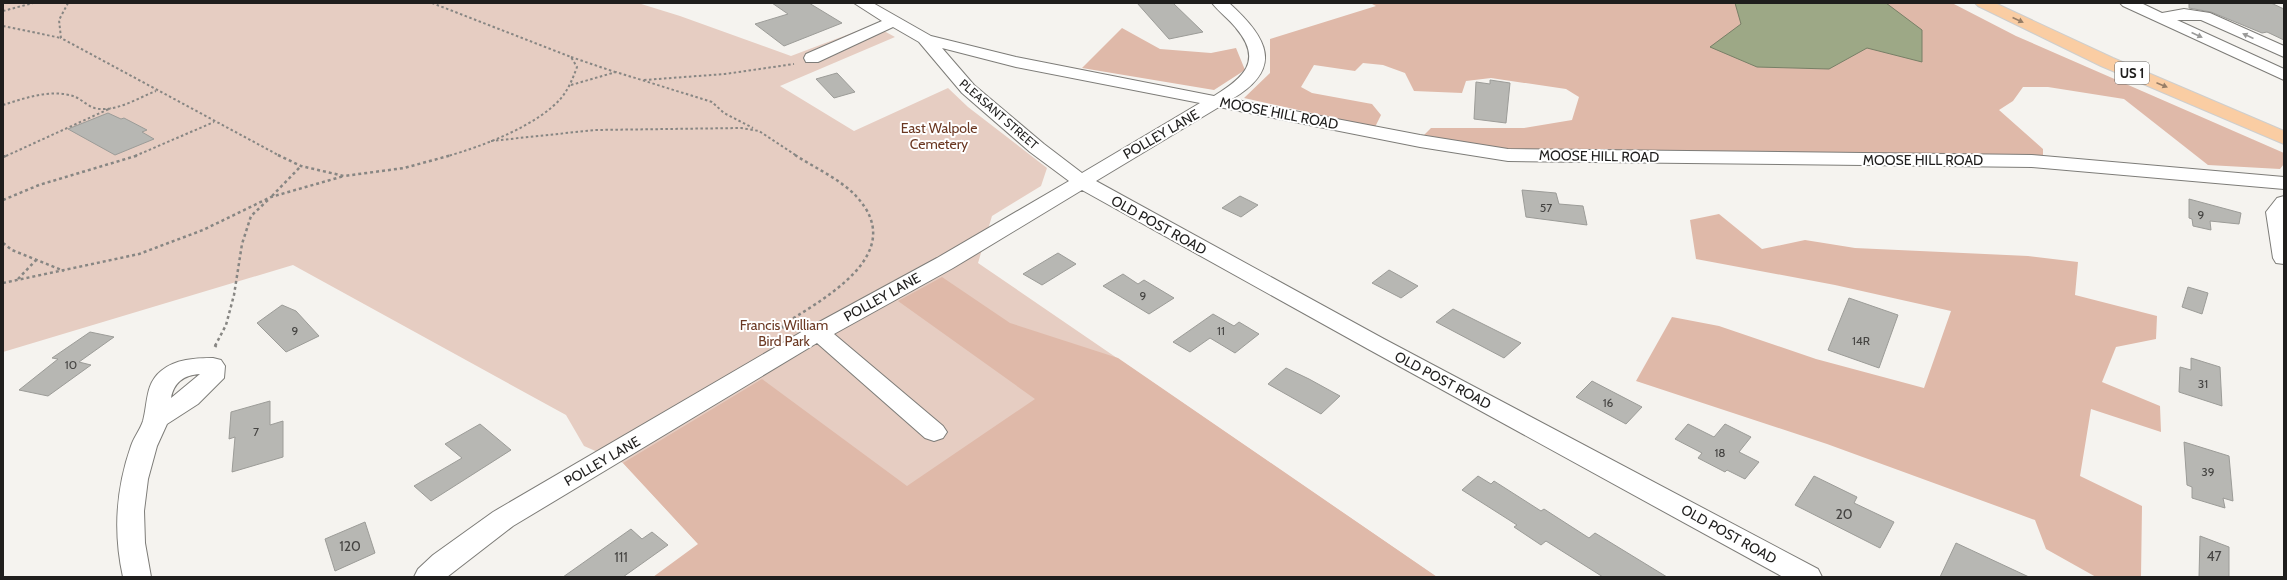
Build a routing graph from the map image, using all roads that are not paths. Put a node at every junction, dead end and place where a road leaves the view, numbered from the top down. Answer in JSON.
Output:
{"nodes":[{"id":1,"x":862,"y":3,"type":"edge"},
{"id":2,"x":1220,"y":3,"type":"edge"},
{"id":3,"x":1983,"y":3,"type":"edge"},
{"id":4,"x":2010,"y":3,"type":"edge"},
{"id":5,"x":2128,"y":3,"type":"edge"},
{"id":6,"x":2162,"y":18,"type":"junction"},
{"id":7,"x":894,"y":21,"type":"junction"},
{"id":8,"x":925,"y":39,"type":"junction"},
{"id":9,"x":2284,"y":52,"type":"edge"},
{"id":10,"x":812,"y":58,"type":"road end"},
{"id":11,"x":2284,"y":76,"type":"edge"},
{"id":12,"x":1218,"y":101,"type":"junction"},
{"id":13,"x":2284,"y":122,"type":"edge"},
{"id":14,"x":2284,"y":138,"type":"edge"},
{"id":15,"x":1081,"y":181,"type":"junction"},
{"id":16,"x":2284,"y":183,"type":"edge"},
{"id":17,"x":2284,"y":202,"type":"edge"},
{"id":18,"x":2284,"y":258,"type":"edge"},
{"id":19,"x":810,"y":337,"type":"junction"},
{"id":20,"x":200,"y":366,"type":"road end"},
{"id":21,"x":934,"y":432,"type":"dead end"},
{"id":22,"x":137,"y":577,"type":"edge"},
{"id":23,"x":428,"y":577,"type":"edge"},
{"id":24,"x":1808,"y":577,"type":"edge"}],
"edges":[{"from":1,"to":7,"type":"street","name":"PLEASANT STREET"},
{"from":2,"to":12,"type":"street","name":"POLLEY LANE"},
{"from":3,"to":14,"type":"main road","number":"US 1","one_way":true},
{"from":4,"to":13,"type":"main road","number":"US 1"},
{"from":5,"to":6,"type":"street"},
{"from":9,"to":6,"type":"street","one_way":true},
{"from":6,"to":11,"type":"street","one_way":true},
{"from":7,"to":8,"type":"street","name":"PLEASANT STREET"},
{"from":7,"to":10,"type":"street"},
{"from":8,"to":12,"type":"street","name":"MOOSE HILL ROAD"},
{"from":8,"to":15,"type":"street","name":"PLEASANT STREET"},
{"from":12,"to":15,"type":"street","name":"POLLEY LANE"},
{"from":12,"to":16,"type":"street","name":"MOOSE HILL ROAD"},
{"from":15,"to":19,"type":"street","name":"POLLEY LANE"},
{"from":15,"to":24,"type":"street","name":"OLD POST ROAD"},
{"from":17,"to":18,"type":"street"},
{"from":19,"to":21,"type":"street"},
{"from":19,"to":23,"type":"street","name":"POLLEY LANE"},
{"from":20,"to":22,"type":"street"}]}
